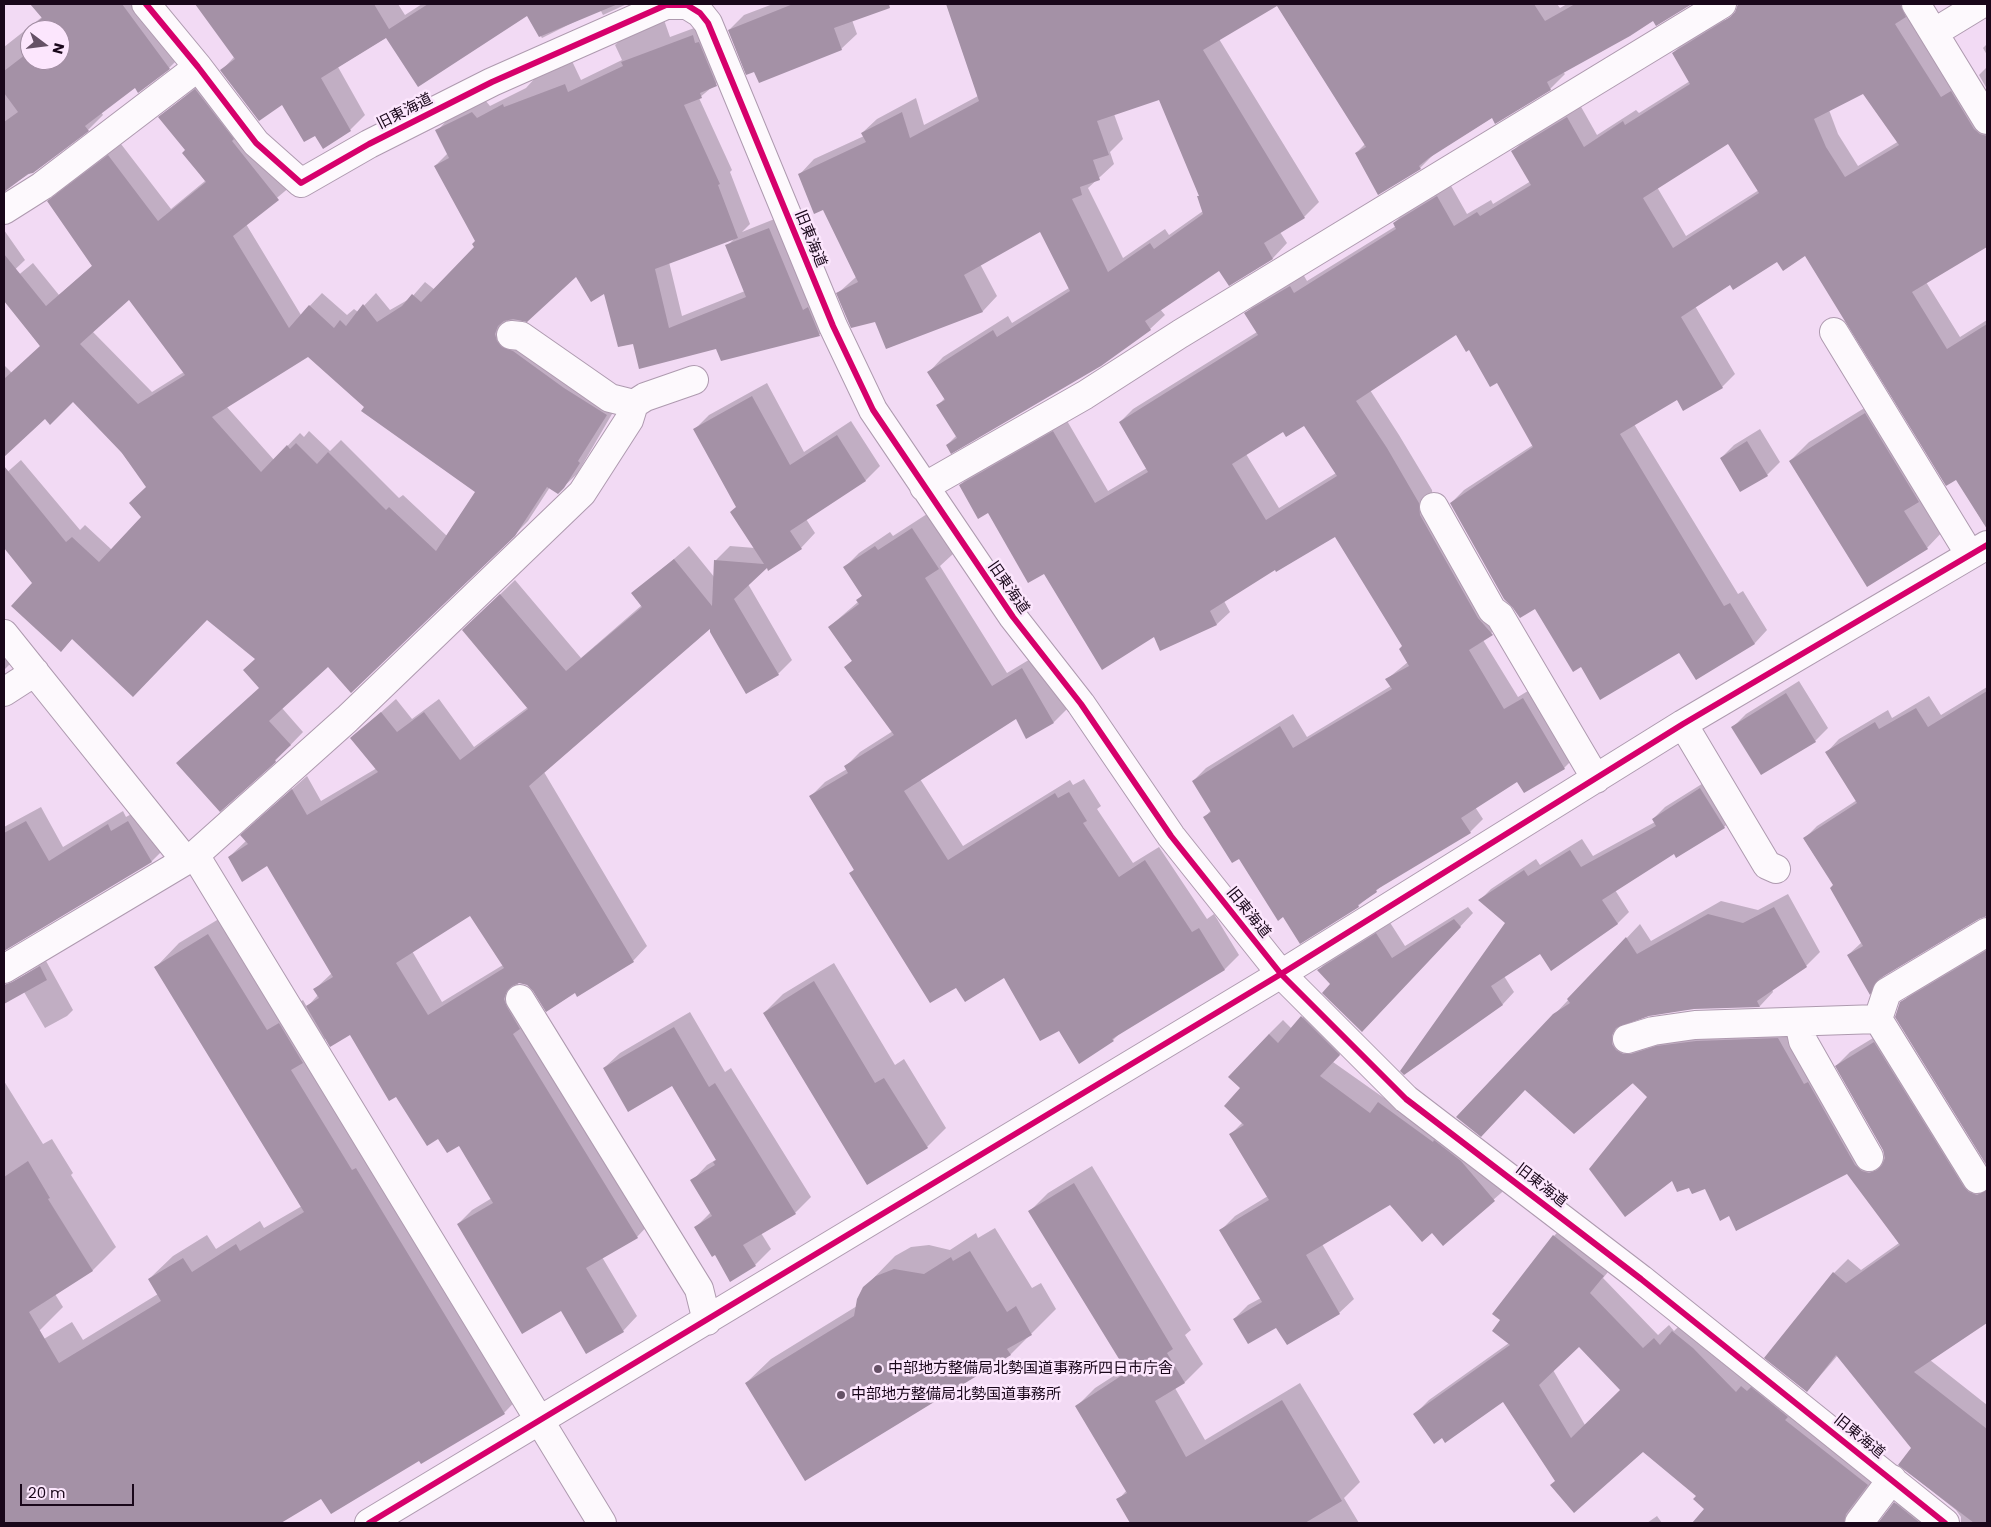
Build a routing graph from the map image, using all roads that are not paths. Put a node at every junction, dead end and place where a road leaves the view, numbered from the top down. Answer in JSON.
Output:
{"nodes":[{"id":1,"x":688,"y":4,"type":"edge"},
{"id":2,"x":1722,"y":4,"type":"edge"},
{"id":3,"x":1916,"y":4,"type":"edge"},
{"id":4,"x":1981,"y":4,"type":"edge"},
{"id":5,"x":159,"y":8,"type":"edge"},
{"id":6,"x":1935,"y":32,"type":"junction"},
{"id":7,"x":198,"y":67,"type":"junction"},
{"id":8,"x":1987,"y":120,"type":"edge"},
{"id":9,"x":4,"y":210,"type":"edge"},
{"id":10,"x":1834,"y":332,"type":"dead end"},
{"id":11,"x":511,"y":336,"type":"dead end"},
{"id":12,"x":694,"y":380,"type":"dead end"},
{"id":13,"x":634,"y":404,"type":"junction"},
{"id":14,"x":924,"y":487,"type":"junction"},
{"id":15,"x":1434,"y":507,"type":"dead end"},
{"id":16,"x":1979,"y":550,"type":"edge"},
{"id":17,"x":4,"y":634,"type":"edge"},
{"id":18,"x":35,"y":672,"type":"junction"},
{"id":19,"x":4,"y":692,"type":"edge"},
{"id":20,"x":1683,"y":724,"type":"junction"},
{"id":21,"x":1596,"y":778,"type":"junction"},
{"id":22,"x":190,"y":858,"type":"junction"},
{"id":23,"x":1776,"y":869,"type":"dead end"},
{"id":24,"x":1987,"y":932,"type":"edge"},
{"id":25,"x":4,"y":969,"type":"edge"},
{"id":26,"x":1281,"y":974,"type":"junction"},
{"id":27,"x":520,"y":998,"type":"dead end"},
{"id":28,"x":1878,"y":1019,"type":"junction"},
{"id":29,"x":1799,"y":1022,"type":"junction"},
{"id":30,"x":1627,"y":1039,"type":"dead end"},
{"id":31,"x":1869,"y":1157,"type":"dead end"},
{"id":32,"x":1977,"y":1179,"type":"dead end"},
{"id":33,"x":708,"y":1321,"type":"junction"},
{"id":34,"x":540,"y":1420,"type":"junction"},
{"id":35,"x":1892,"y":1479,"type":"junction"},
{"id":36,"x":369,"y":1523,"type":"edge"},
{"id":37,"x":602,"y":1523,"type":"edge"},
{"id":38,"x":1859,"y":1523,"type":"edge"},
{"id":39,"x":1945,"y":1523,"type":"edge"}],
"edges":[{"from":1,"to":7,"type":"street","name":"旧東海道"},
{"from":1,"to":14,"type":"street","name":"旧東海道"},
{"from":2,"to":14,"type":"street"},
{"from":3,"to":6,"type":"street"},
{"from":4,"to":6,"type":"street"},
{"from":5,"to":7,"type":"street","name":"旧東海道"},
{"from":6,"to":8,"type":"street"},
{"from":7,"to":9,"type":"street"},
{"from":10,"to":16,"type":"street"},
{"from":11,"to":13,"type":"street"},
{"from":12,"to":13,"type":"street"},
{"from":13,"to":22,"type":"street"},
{"from":14,"to":26,"type":"street","name":"旧東海道"},
{"from":15,"to":21,"type":"street"},
{"from":16,"to":20,"type":"street"},
{"from":17,"to":18,"type":"street"},
{"from":18,"to":19,"type":"street"},
{"from":18,"to":22,"type":"street"},
{"from":20,"to":21,"type":"street"},
{"from":20,"to":23,"type":"street"},
{"from":21,"to":26,"type":"street"},
{"from":22,"to":25,"type":"street"},
{"from":22,"to":34,"type":"street"},
{"from":24,"to":28,"type":"street"},
{"from":26,"to":33,"type":"street"},
{"from":26,"to":35,"type":"street","name":"旧東海道"},
{"from":27,"to":33,"type":"street"},
{"from":28,"to":29,"type":"street"},
{"from":28,"to":32,"type":"street"},
{"from":29,"to":30,"type":"street"},
{"from":29,"to":31,"type":"street"},
{"from":33,"to":34,"type":"street"},
{"from":34,"to":36,"type":"street"},
{"from":34,"to":37,"type":"street"},
{"from":35,"to":38,"type":"street"},
{"from":35,"to":39,"type":"street","name":"旧東海道"}]}
